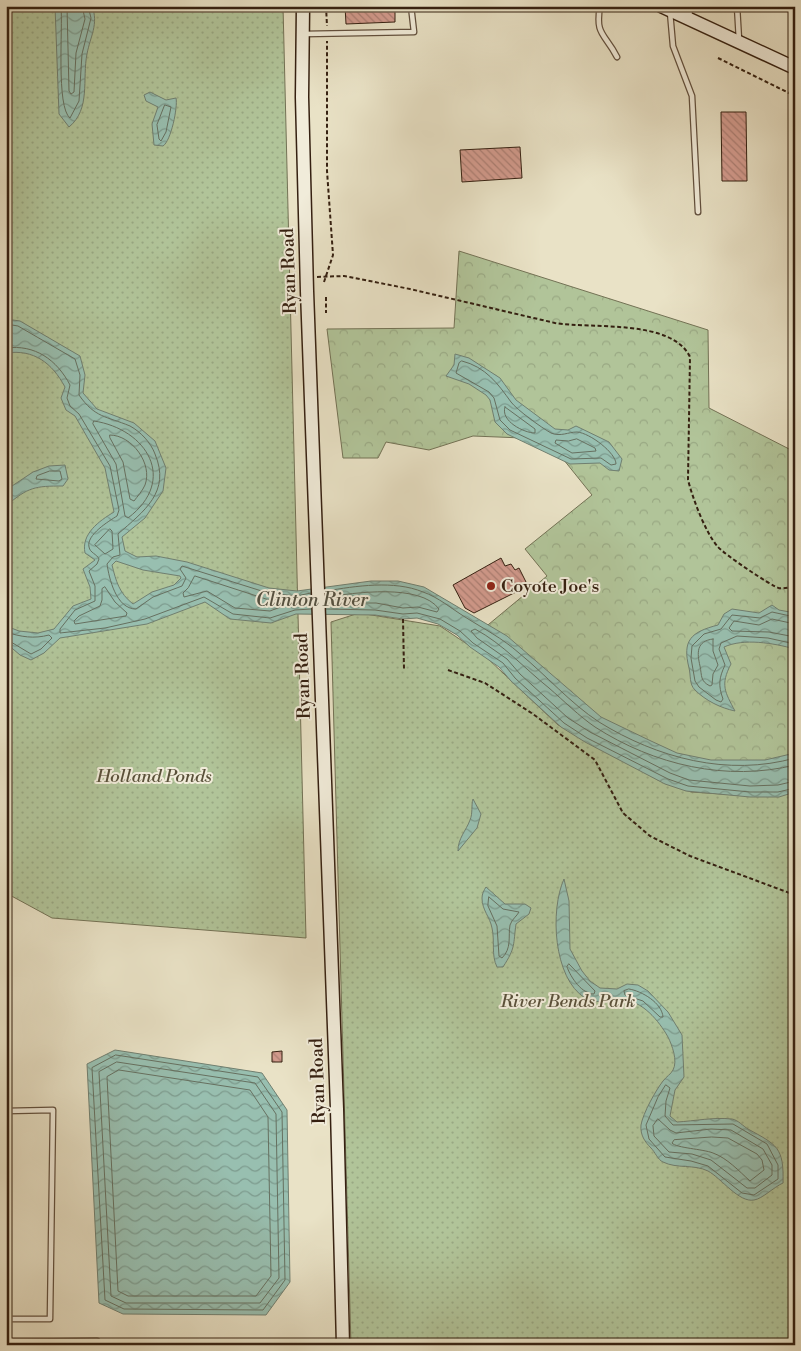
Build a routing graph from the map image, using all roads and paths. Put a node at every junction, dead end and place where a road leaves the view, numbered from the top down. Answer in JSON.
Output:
{"nodes":[{"id":1,"x":303,"y":6,"type":"edge"},
{"id":2,"x":326,"y":6,"type":"edge"},
{"id":3,"x":411,"y":6,"type":"edge"},
{"id":4,"x":600,"y":6,"type":"edge"},
{"id":5,"x":738,"y":6,"type":"edge"},
{"id":6,"x":666,"y":8,"type":"edge"},
{"id":7,"x":689,"y":13,"type":"edge"},
{"id":8,"x":304,"y":34,"type":"junction"},
{"id":9,"x":327,"y":34,"type":"junction"},
{"id":10,"x":739,"y":42,"type":"junction"},
{"id":11,"x":617,"y":57,"type":"dead end"},
{"id":12,"x":718,"y":58,"type":"dead end"},
{"id":13,"x":795,"y":68,"type":"edge"},
{"id":14,"x":795,"y":96,"type":"edge"},
{"id":15,"x":698,"y":212,"type":"dead end"},
{"id":16,"x":307,"y":277,"type":"junction"},
{"id":17,"x":326,"y":277,"type":"junction"},
{"id":18,"x":324,"y":282,"type":"dead end"},
{"id":19,"x":326,"y":297,"type":"dead end"},
{"id":20,"x":326,"y":313,"type":"dead end"},
{"id":21,"x":795,"y":586,"type":"edge"},
{"id":22,"x":403,"y":620,"type":"dead end"},
{"id":23,"x":404,"y":669,"type":"dead end"},
{"id":24,"x":448,"y":670,"type":"dead end"},
{"id":25,"x":795,"y":895,"type":"edge"},
{"id":26,"x":6,"y":1112,"type":"edge"},
{"id":27,"x":6,"y":1319,"type":"edge"},
{"id":28,"x":6,"y":1342,"type":"edge"},
{"id":29,"x":97,"y":1345,"type":"edge"},
{"id":30,"x":343,"y":1345,"type":"edge"}],
"edges":[{"from":1,"to":8,"type":"street","name":"Ryan Road"},
{"from":2,"to":9,"type":"path"},
{"from":3,"to":9,"type":"lane"},
{"from":4,"to":11,"type":"lane"},
{"from":5,"to":10,"type":"lane"},
{"from":6,"to":7,"type":"street"},
{"from":6,"to":15,"type":"lane"},
{"from":7,"to":10,"type":"street"},
{"from":8,"to":9,"type":"lane"},
{"from":8,"to":16,"type":"street","name":"Ryan Road"},
{"from":9,"to":17,"type":"path"},
{"from":10,"to":13,"type":"street"},
{"from":12,"to":14,"type":"path"},
{"from":16,"to":17,"type":"path"},
{"from":16,"to":30,"type":"street","name":"Ryan Road"},
{"from":17,"to":18,"type":"path"},
{"from":17,"to":21,"type":"path"},
{"from":19,"to":20,"type":"path"},
{"from":22,"to":23,"type":"path"},
{"from":24,"to":25,"type":"path"},
{"from":26,"to":27,"type":"lane"},
{"from":28,"to":29,"type":"lane"}]}
